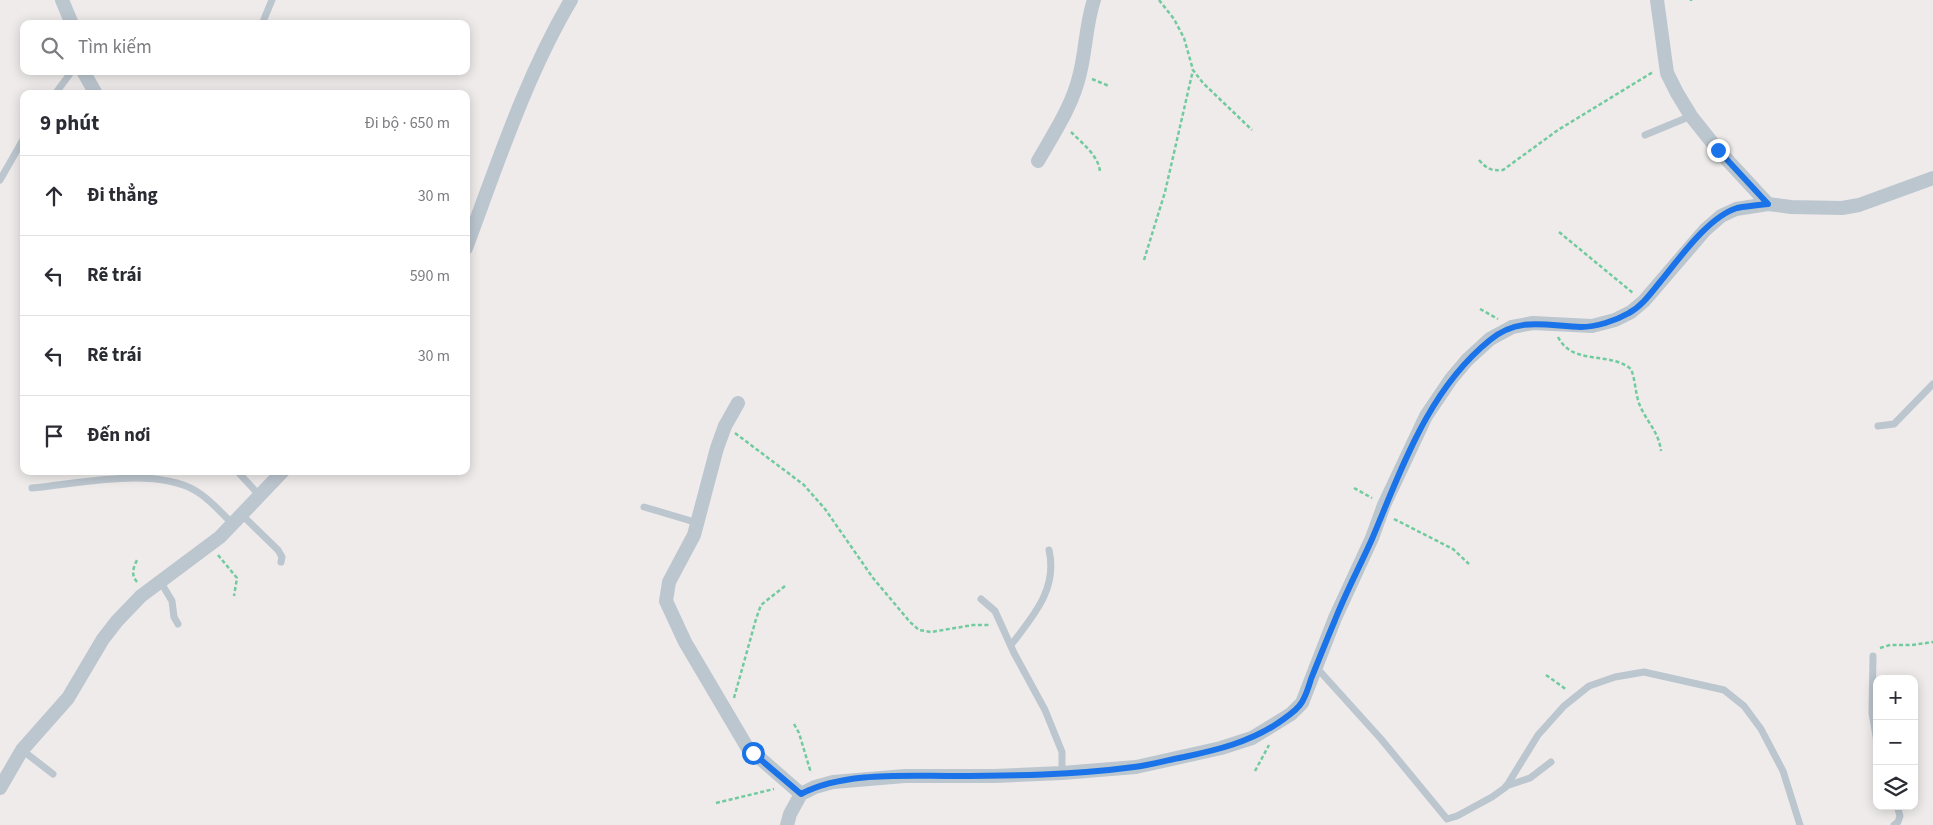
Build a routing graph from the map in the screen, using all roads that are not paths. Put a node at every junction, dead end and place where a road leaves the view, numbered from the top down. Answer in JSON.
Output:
{"nodes":[{"id":1,"x":62,"y":0,"type":"edge"},
{"id":2,"x":272,"y":0,"type":"edge"},
{"id":3,"x":572,"y":0,"type":"edge"},
{"id":4,"x":1094,"y":0,"type":"edge"},
{"id":5,"x":1657,"y":0,"type":"edge"},
{"id":6,"x":70,"y":20,"type":"edge"},
{"id":7,"x":264,"y":20,"type":"edge"},
{"id":8,"x":69,"y":75,"type":"edge"},
{"id":9,"x":85,"y":75,"type":"edge"},
{"id":10,"x":58,"y":90,"type":"edge"},
{"id":11,"x":94,"y":90,"type":"edge"},
{"id":12,"x":1691,"y":116,"type":"junction"},
{"id":13,"x":1645,"y":135,"type":"dead end"},
{"id":14,"x":20,"y":145,"type":"edge"},
{"id":15,"x":1038,"y":161,"type":"dead end"},
{"id":16,"x":1933,"y":178,"type":"edge"},
{"id":17,"x":0,"y":180,"type":"edge"},
{"id":18,"x":1768,"y":204,"type":"junction"},
{"id":19,"x":470,"y":238,"type":"edge"},
{"id":20,"x":1933,"y":384,"type":"edge"},
{"id":21,"x":738,"y":403,"type":"dead end"},
{"id":22,"x":1878,"y":426,"type":"dead end"},
{"id":23,"x":241,"y":475,"type":"edge"},
{"id":24,"x":279,"y":475,"type":"edge"},
{"id":25,"x":32,"y":488,"type":"dead end"},
{"id":26,"x":260,"y":496,"type":"junction"},
{"id":27,"x":644,"y":507,"type":"dead end"},
{"id":28,"x":238,"y":520,"type":"junction"},
{"id":29,"x":698,"y":523,"type":"junction"},
{"id":30,"x":1048,"y":550,"type":"dead end"},
{"id":31,"x":281,"y":562,"type":"dead end"},
{"id":32,"x":160,"y":581,"type":"junction"},
{"id":33,"x":981,"y":598,"type":"dead end"},
{"id":34,"x":178,"y":624,"type":"dead end"},
{"id":35,"x":1011,"y":645,"type":"junction"},
{"id":36,"x":1873,"y":656,"type":"road end"},
{"id":37,"x":1316,"y":667,"type":"junction"},
{"id":38,"x":1873,"y":720,"type":"edge"},
{"id":39,"x":22,"y":750,"type":"junction"},
{"id":40,"x":1551,"y":762,"type":"dead end"},
{"id":41,"x":1062,"y":773,"type":"junction"},
{"id":42,"x":53,"y":774,"type":"dead end"},
{"id":43,"x":1506,"y":787,"type":"junction"},
{"id":44,"x":0,"y":788,"type":"edge"},
{"id":45,"x":801,"y":794,"type":"junction"},
{"id":46,"x":1898,"y":810,"type":"edge"},
{"id":47,"x":1448,"y":822,"type":"edge"},
{"id":48,"x":787,"y":825,"type":"edge"},
{"id":49,"x":1800,"y":825,"type":"edge"},
{"id":50,"x":1894,"y":825,"type":"edge"}],
"edges":[{"from":1,"to":6,"type":"street"},
{"from":2,"to":7,"type":"lane"},
{"from":3,"to":19,"type":"street"},
{"from":4,"to":15,"type":"street"},
{"from":5,"to":12,"type":"street"},
{"from":8,"to":10,"type":"lane"},
{"from":9,"to":11,"type":"street"},
{"from":12,"to":13,"type":"lane"},
{"from":12,"to":18,"type":"street"},
{"from":14,"to":17,"type":"lane"},
{"from":16,"to":18,"type":"street"},
{"from":18,"to":37,"type":"street"},
{"from":20,"to":22,"type":"lane"},
{"from":21,"to":29,"type":"street"},
{"from":23,"to":26,"type":"lane"},
{"from":24,"to":26,"type":"street"},
{"from":25,"to":28,"type":"lane"},
{"from":26,"to":28,"type":"street"},
{"from":27,"to":29,"type":"lane"},
{"from":28,"to":31,"type":"lane"},
{"from":28,"to":32,"type":"street"},
{"from":29,"to":45,"type":"street"},
{"from":30,"to":35,"type":"lane"},
{"from":32,"to":34,"type":"lane"},
{"from":32,"to":39,"type":"street"},
{"from":33,"to":35,"type":"lane"},
{"from":35,"to":41,"type":"lane"},
{"from":36,"to":38,"type":"lane"},
{"from":37,"to":41,"type":"street"},
{"from":37,"to":47,"type":"lane"},
{"from":39,"to":42,"type":"lane"},
{"from":39,"to":44,"type":"street"},
{"from":40,"to":43,"type":"lane"},
{"from":41,"to":45,"type":"street"},
{"from":43,"to":47,"type":"lane"},
{"from":43,"to":49,"type":"lane"},
{"from":45,"to":48,"type":"street"},
{"from":46,"to":50,"type":"lane"}]}
